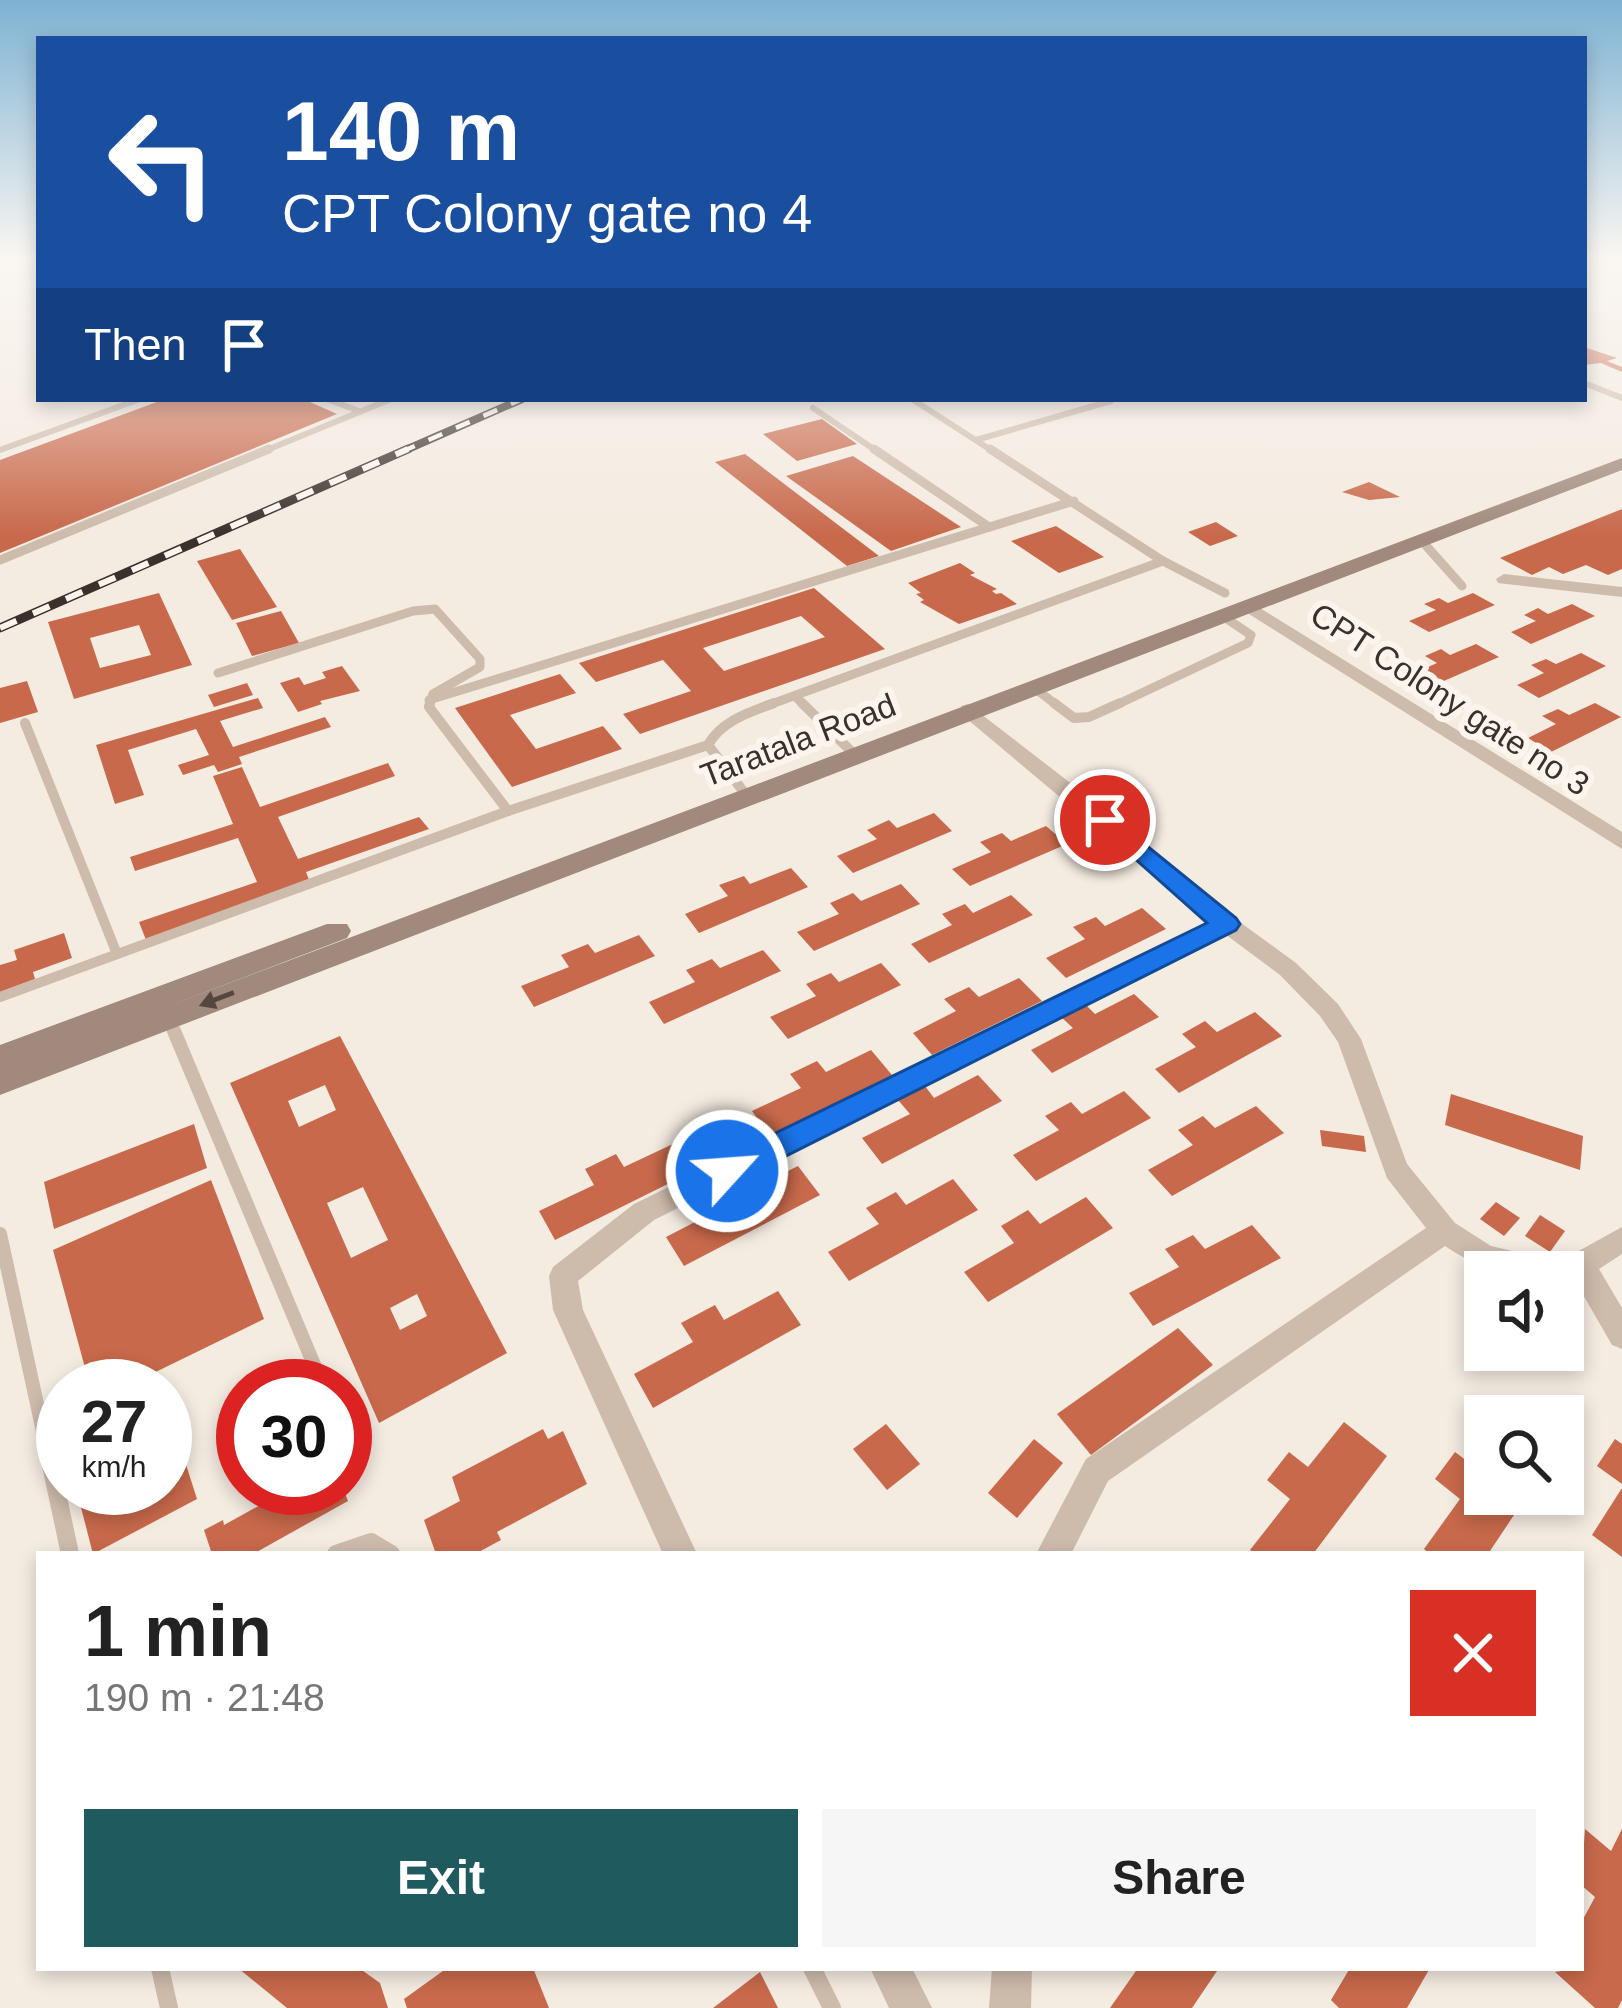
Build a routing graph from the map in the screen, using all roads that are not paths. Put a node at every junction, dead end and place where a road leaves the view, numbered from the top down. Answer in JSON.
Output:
{"nodes":[{"id":1,"x":1587,"y":384,"type":"edge"},
{"id":2,"x":1622,"y":398,"type":"edge"},
{"id":3,"x":132,"y":402,"type":"edge"},
{"id":4,"x":335,"y":402,"type":"edge"},
{"id":5,"x":384,"y":402,"type":"edge"},
{"id":6,"x":917,"y":402,"type":"edge"},
{"id":7,"x":1108,"y":402,"type":"edge"},
{"id":8,"x":813,"y":408,"type":"dead end"},
{"id":9,"x":360,"y":412,"type":"junction"},
{"id":10,"x":976,"y":440,"type":"junction"},
{"id":11,"x":1622,"y":447,"type":"edge"},
{"id":12,"x":0,"y":450,"type":"edge"},
{"id":13,"x":1622,"y":464,"type":"edge"},
{"id":14,"x":1074,"y":501,"type":"junction"},
{"id":15,"x":989,"y":527,"type":"junction"},
{"id":16,"x":1420,"y":540,"type":"junction"},
{"id":17,"x":0,"y":560,"type":"edge"},
{"id":18,"x":1163,"y":561,"type":"junction"},
{"id":19,"x":1504,"y":579,"type":"dead end"},
{"id":20,"x":1462,"y":586,"type":"dead end"},
{"id":21,"x":1622,"y":592,"type":"edge"},
{"id":22,"x":1231,"y":605,"type":"junction"},
{"id":23,"x":218,"y":674,"type":"dead end"},
{"id":24,"x":1033,"y":686,"type":"junction"},
{"id":25,"x":797,"y":698,"type":"junction"},
{"id":26,"x":429,"y":700,"type":"junction"},
{"id":27,"x":968,"y":710,"type":"junction"},
{"id":28,"x":25,"y":723,"type":"dead end"},
{"id":29,"x":708,"y":745,"type":"junction"},
{"id":30,"x":847,"y":746,"type":"junction"},
{"id":31,"x":740,"y":787,"type":"junction"},
{"id":32,"x":508,"y":812,"type":"junction"},
{"id":33,"x":1622,"y":842,"type":"edge"},
{"id":34,"x":1227,"y":924,"type":"junction"},
{"id":35,"x":117,"y":954,"type":"junction"},
{"id":36,"x":0,"y":997,"type":"edge"},
{"id":37,"x":169,"y":1018,"type":"junction"},
{"id":38,"x":0,"y":1058,"type":"edge"},
{"id":39,"x":0,"y":1083,"type":"edge"},
{"id":40,"x":1445,"y":1231,"type":"junction"},
{"id":41,"x":0,"y":1234,"type":"edge"},
{"id":42,"x":1622,"y":1239,"type":"edge"},
{"id":43,"x":1475,"y":1251,"type":"edge"},
{"id":44,"x":1584,"y":1263,"type":"edge"},
{"id":45,"x":1584,"y":1270,"type":"edge"},
{"id":46,"x":1622,"y":1335,"type":"edge"},
{"id":47,"x":312,"y":1359,"type":"edge"},
{"id":48,"x":69,"y":1551,"type":"edge"},
{"id":49,"x":342,"y":1551,"type":"edge"},
{"id":50,"x":388,"y":1551,"type":"edge"},
{"id":51,"x":679,"y":1551,"type":"edge"},
{"id":52,"x":1055,"y":1551,"type":"edge"},
{"id":53,"x":161,"y":1971,"type":"edge"},
{"id":54,"x":814,"y":1971,"type":"edge"},
{"id":55,"x":892,"y":1971,"type":"edge"},
{"id":56,"x":1012,"y":1971,"type":"edge"},
{"id":57,"x":169,"y":2008,"type":"edge"},
{"id":58,"x":832,"y":2008,"type":"edge"},
{"id":59,"x":911,"y":2008,"type":"edge"},
{"id":60,"x":1010,"y":2008,"type":"edge"}],
"edges":[{"from":1,"to":2,"type":"lane"},
{"from":3,"to":12,"type":"lane"},
{"from":4,"to":9,"type":"lane"},
{"from":5,"to":9,"type":"lane"},
{"from":6,"to":10,"type":"lane"},
{"from":7,"to":10,"type":"lane"},
{"from":8,"to":15,"type":"lane"},
{"from":9,"to":17,"type":"lane"},
{"from":10,"to":14,"type":"lane"},
{"from":11,"to":22,"type":"main road"},
{"from":13,"to":16,"type":"main road","name":"Taratala Road"},
{"from":14,"to":15,"type":"lane"},
{"from":14,"to":18,"type":"lane"},
{"from":15,"to":26,"type":"lane"},
{"from":16,"to":20,"type":"lane"},
{"from":16,"to":22,"type":"main road","name":"Taratala Road"},
{"from":18,"to":22,"type":"lane"},
{"from":18,"to":25,"type":"lane"},
{"from":19,"to":21,"type":"street"},
{"from":22,"to":24,"type":"main road","name":"Taratala Road"},
{"from":22,"to":24,"type":"lane"},
{"from":22,"to":30,"type":"main road"},
{"from":22,"to":33,"type":"street","name":"CPT Colony gate no 3"},
{"from":23,"to":26,"type":"lane"},
{"from":24,"to":27,"type":"main road","name":"Taratala Road"},
{"from":25,"to":29,"type":"lane"},
{"from":25,"to":30,"type":"lane"},
{"from":26,"to":32,"type":"lane"},
{"from":27,"to":30,"type":"main road","name":"Taratala Road"},
{"from":27,"to":34,"type":"street"},
{"from":28,"to":35,"type":"lane"},
{"from":29,"to":31,"type":"lane"},
{"from":29,"to":32,"type":"lane"},
{"from":30,"to":31,"type":"main road","name":"Taratala Road"},
{"from":31,"to":37,"type":"main road","name":"Taratala Road","one_way":true},
{"from":31,"to":38,"type":"main road"},
{"from":32,"to":35,"type":"lane"},
{"from":34,"to":40,"type":"street"},
{"from":34,"to":51,"type":"street"},
{"from":35,"to":36,"type":"lane"},
{"from":37,"to":39,"type":"main road","name":"Taratala Road"},
{"from":37,"to":47,"type":"lane"},
{"from":40,"to":43,"type":"street"},
{"from":40,"to":52,"type":"street"},
{"from":41,"to":48,"type":"lane"},
{"from":42,"to":44,"type":"street"},
{"from":45,"to":46,"type":"street"},
{"from":49,"to":50,"type":"lane"},
{"from":53,"to":57,"type":"lane"},
{"from":54,"to":58,"type":"lane"},
{"from":55,"to":59,"type":"street"},
{"from":56,"to":60,"type":"street"}]}
